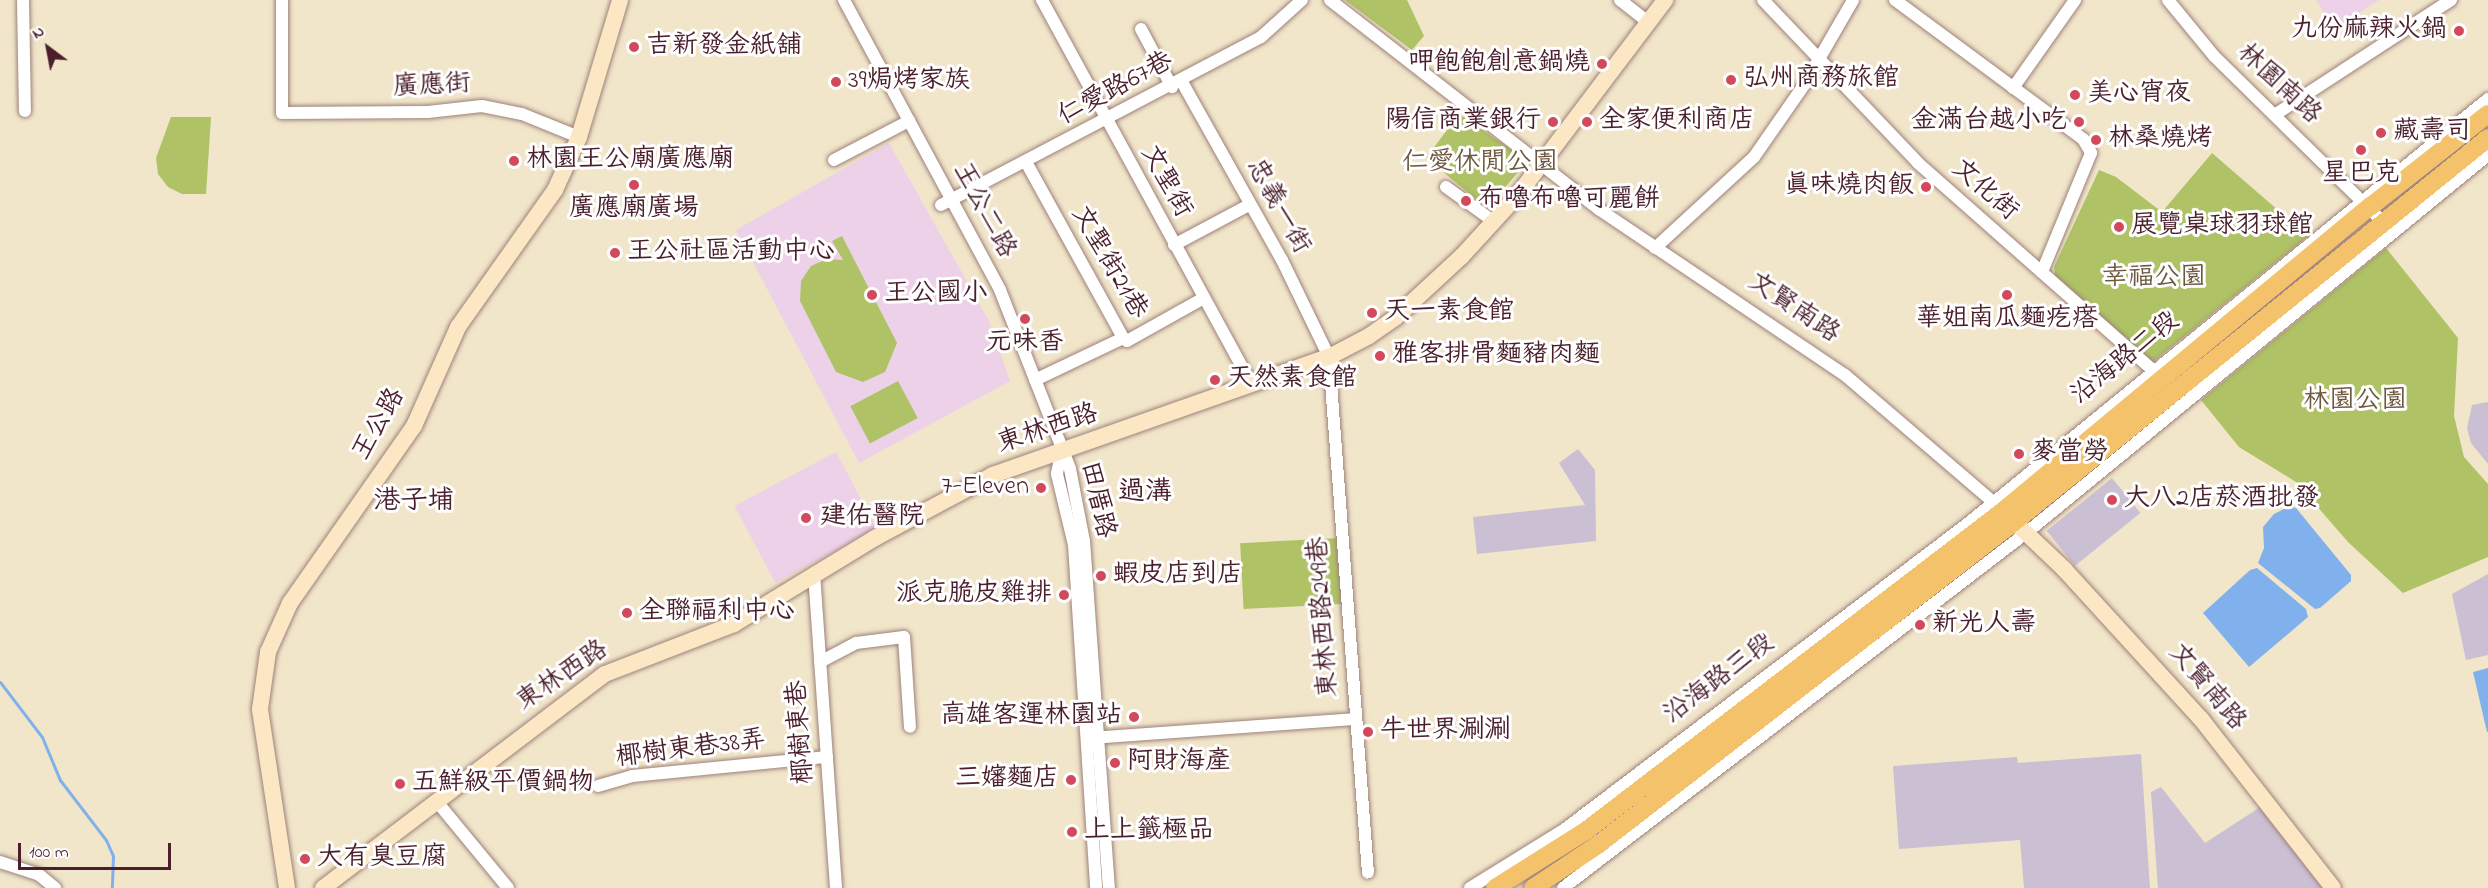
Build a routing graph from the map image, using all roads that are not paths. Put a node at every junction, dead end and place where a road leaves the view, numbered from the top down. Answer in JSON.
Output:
{"nodes":[{"id":1,"x":23,"y":0,"type":"edge"},
{"id":2,"x":282,"y":0,"type":"edge"},
{"id":3,"x":620,"y":0,"type":"edge"},
{"id":4,"x":844,"y":0,"type":"edge"},
{"id":5,"x":1042,"y":0,"type":"edge"},
{"id":6,"x":1302,"y":0,"type":"edge"},
{"id":7,"x":1330,"y":0,"type":"edge"},
{"id":8,"x":1620,"y":0,"type":"edge"},
{"id":9,"x":1665,"y":0,"type":"edge"},
{"id":10,"x":1763,"y":0,"type":"edge"},
{"id":11,"x":1853,"y":0,"type":"edge"},
{"id":12,"x":1895,"y":0,"type":"edge"},
{"id":13,"x":2075,"y":0,"type":"edge"},
{"id":14,"x":2168,"y":0,"type":"edge"},
{"id":15,"x":2451,"y":0,"type":"edge"},
{"id":16,"x":1648,"y":22,"type":"junction"},
{"id":17,"x":1142,"y":29,"type":"dead end"},
{"id":18,"x":1819,"y":57,"type":"junction"},
{"id":19,"x":1177,"y":84,"type":"junction"},
{"id":20,"x":2013,"y":88,"type":"junction"},
{"id":21,"x":2488,"y":99,"type":"edge"},
{"id":22,"x":25,"y":111,"type":"dead end"},
{"id":23,"x":2276,"y":114,"type":"junction"},
{"id":24,"x":2488,"y":114,"type":"edge"},
{"id":25,"x":909,"y":121,"type":"junction"},
{"id":26,"x":1106,"y":121,"type":"junction"},
{"id":27,"x":579,"y":137,"type":"junction"},
{"id":28,"x":2488,"y":138,"type":"edge"},
{"id":29,"x":2488,"y":155,"type":"edge"},
{"id":30,"x":834,"y":160,"type":"dead end"},
{"id":31,"x":1026,"y":162,"type":"junction"},
{"id":32,"x":1543,"y":164,"type":"junction"},
{"id":33,"x":1446,"y":187,"type":"dead end"},
{"id":34,"x":947,"y":203,"type":"junction"},
{"id":35,"x":1250,"y":205,"type":"junction"},
{"id":36,"x":2377,"y":214,"type":"junction"},
{"id":37,"x":1493,"y":221,"type":"junction"},
{"id":38,"x":1174,"y":245,"type":"junction"},
{"id":39,"x":1655,"y":248,"type":"junction"},
{"id":40,"x":2042,"y":272,"type":"junction"},
{"id":41,"x":1204,"y":298,"type":"junction"},
{"id":42,"x":1123,"y":338,"type":"junction"},
{"id":43,"x":1329,"y":357,"type":"junction"},
{"id":44,"x":1035,"y":380,"type":"junction"},
{"id":45,"x":1251,"y":384,"type":"junction"},
{"id":46,"x":2171,"y":384,"type":"junction"},
{"id":47,"x":1061,"y":453,"type":"junction"},
{"id":48,"x":2009,"y":517,"type":"junction"},
{"id":49,"x":814,"y":573,"type":"junction"},
{"id":50,"x":1829,"y":656,"type":"junction"},
{"id":51,"x":820,"y":662,"type":"junction"},
{"id":52,"x":1354,"y":719,"type":"junction"},
{"id":53,"x":910,"y":727,"type":"dead end"},
{"id":54,"x":1093,"y":738,"type":"junction"},
{"id":55,"x":827,"y":757,"type":"junction"},
{"id":56,"x":598,"y":786,"type":"dead end"},
{"id":57,"x":438,"y":803,"type":"junction"},
{"id":58,"x":1604,"y":849,"type":"junction"},
{"id":59,"x":0,"y":862,"type":"edge"},
{"id":60,"x":1368,"y":873,"type":"dead end"},
{"id":61,"x":1519,"y":876,"type":"edge"},
{"id":62,"x":55,"y":888,"type":"edge"},
{"id":63,"x":287,"y":888,"type":"edge"},
{"id":64,"x":323,"y":888,"type":"edge"},
{"id":65,"x":508,"y":888,"type":"edge"},
{"id":66,"x":836,"y":888,"type":"edge"},
{"id":67,"x":1096,"y":888,"type":"edge"},
{"id":68,"x":1109,"y":888,"type":"edge"},
{"id":69,"x":1470,"y":888,"type":"edge"},
{"id":70,"x":1495,"y":888,"type":"edge"},
{"id":71,"x":1533,"y":888,"type":"edge"},
{"id":72,"x":1563,"y":888,"type":"edge"},
{"id":73,"x":2333,"y":888,"type":"edge"}],
"edges":[{"from":1,"to":22,"type":"street"},
{"from":2,"to":27,"type":"street","name":"廣應街"},
{"from":3,"to":27,"type":"street","name":"王公路"},
{"from":4,"to":25,"type":"street","name":"王公二路"},
{"from":5,"to":26,"type":"street","name":"文聖街"},
{"from":6,"to":19,"type":"street","name":"仁愛路67巷"},
{"from":7,"to":32,"type":"street","name":"文賢南路"},
{"from":8,"to":16,"type":"street"},
{"from":9,"to":16,"type":"street","name":"東林西路"},
{"from":10,"to":18,"type":"street","name":"文化街"},
{"from":11,"to":18,"type":"street"},
{"from":12,"to":20,"type":"street"},
{"from":13,"to":20,"type":"street"},
{"from":14,"to":23,"type":"street","name":"林園南路"},
{"from":15,"to":23,"type":"street"},
{"from":16,"to":32,"type":"street","name":"東林西路"},
{"from":17,"to":19,"type":"street","name":"忠義一街"},
{"from":18,"to":39,"type":"street"},
{"from":18,"to":40,"type":"street","name":"文化街"},
{"from":19,"to":26,"type":"street","name":"仁愛路67巷"},
{"from":19,"to":35,"type":"street","name":"忠義一街"},
{"from":20,"to":40,"type":"street"},
{"from":21,"to":36,"type":"street","name":"沿海路二段"},
{"from":23,"to":36,"type":"street","name":"林園南路"},
{"from":24,"to":36,"type":"main road","name":"沿海路二段"},
{"from":25,"to":30,"type":"street"},
{"from":25,"to":34,"type":"street","name":"王公二路"},
{"from":26,"to":31,"type":"street","name":"仁愛路67巷"},
{"from":26,"to":38,"type":"street","name":"文聖街"},
{"from":27,"to":63,"type":"street","name":"王公路"},
{"from":28,"to":36,"type":"main road","name":"沿海路二段"},
{"from":29,"to":36,"type":"street","name":"沿海路二段"},
{"from":31,"to":34,"type":"street","name":"仁愛路67巷"},
{"from":31,"to":42,"type":"street","name":"文聖街21巷"},
{"from":32,"to":37,"type":"street","name":"東林西路"},
{"from":32,"to":39,"type":"street","name":"文賢南路"},
{"from":33,"to":37,"type":"street"},
{"from":34,"to":44,"type":"street","name":"王公二路"},
{"from":35,"to":38,"type":"street"},
{"from":35,"to":43,"type":"street","name":"忠義一街"},
{"from":36,"to":46,"type":"main road","name":"沿海路二段"},
{"from":36,"to":46,"type":"street","name":"沿海路二段"},
{"from":37,"to":43,"type":"street","name":"東林西路"},
{"from":38,"to":41,"type":"street","name":"文聖街"},
{"from":39,"to":48,"type":"street","name":"文賢南路"},
{"from":40,"to":46,"type":"street","name":"文化街"},
{"from":41,"to":42,"type":"street","name":"文聖街21巷"},
{"from":41,"to":45,"type":"street","name":"文聖街"},
{"from":42,"to":44,"type":"street"},
{"from":43,"to":45,"type":"street","name":"東林西路"},
{"from":43,"to":52,"type":"street","name":"東林西路249巷"},
{"from":44,"to":47,"type":"street","name":"王公二路"},
{"from":45,"to":47,"type":"street","name":"東林西路"},
{"from":46,"to":48,"type":"main road","name":"沿海路二段"},
{"from":46,"to":48,"type":"street","name":"沿海路二段"},
{"from":47,"to":49,"type":"street","name":"東林西路"},
{"from":47,"to":54,"type":"street","name":"田厝路"},
{"from":48,"to":50,"type":"main road","name":"沿海路三段"},
{"from":48,"to":50,"type":"street","name":"沿海路三段"},
{"from":48,"to":73,"type":"street","name":"文賢南路"},
{"from":49,"to":51,"type":"street","name":"椰樹東巷"},
{"from":49,"to":57,"type":"street","name":"東林西路"},
{"from":50,"to":58,"type":"main road","name":"沿海路三段"},
{"from":50,"to":61,"type":"main road","name":"沿海路三段"},
{"from":51,"to":53,"type":"street"},
{"from":51,"to":55,"type":"street","name":"椰樹東巷"},
{"from":52,"to":54,"type":"street"},
{"from":52,"to":60,"type":"street","name":"東林西路249巷"},
{"from":54,"to":67,"type":"street","name":"田厝路"},
{"from":54,"to":68,"type":"street","name":"田厝路"},
{"from":55,"to":56,"type":"street","name":"椰樹東巷38弄"},
{"from":55,"to":66,"type":"street","name":"椰樹東巷"},
{"from":57,"to":64,"type":"street","name":"東林西路"},
{"from":57,"to":65,"type":"street"},
{"from":58,"to":71,"type":"main road","name":"沿海路三段"},
{"from":58,"to":72,"type":"street","name":"沿海路三段"},
{"from":59,"to":62,"type":"street"},
{"from":61,"to":69,"type":"street","name":"沿海路三段"},
{"from":61,"to":70,"type":"main road","name":"沿海路三段"}]}
